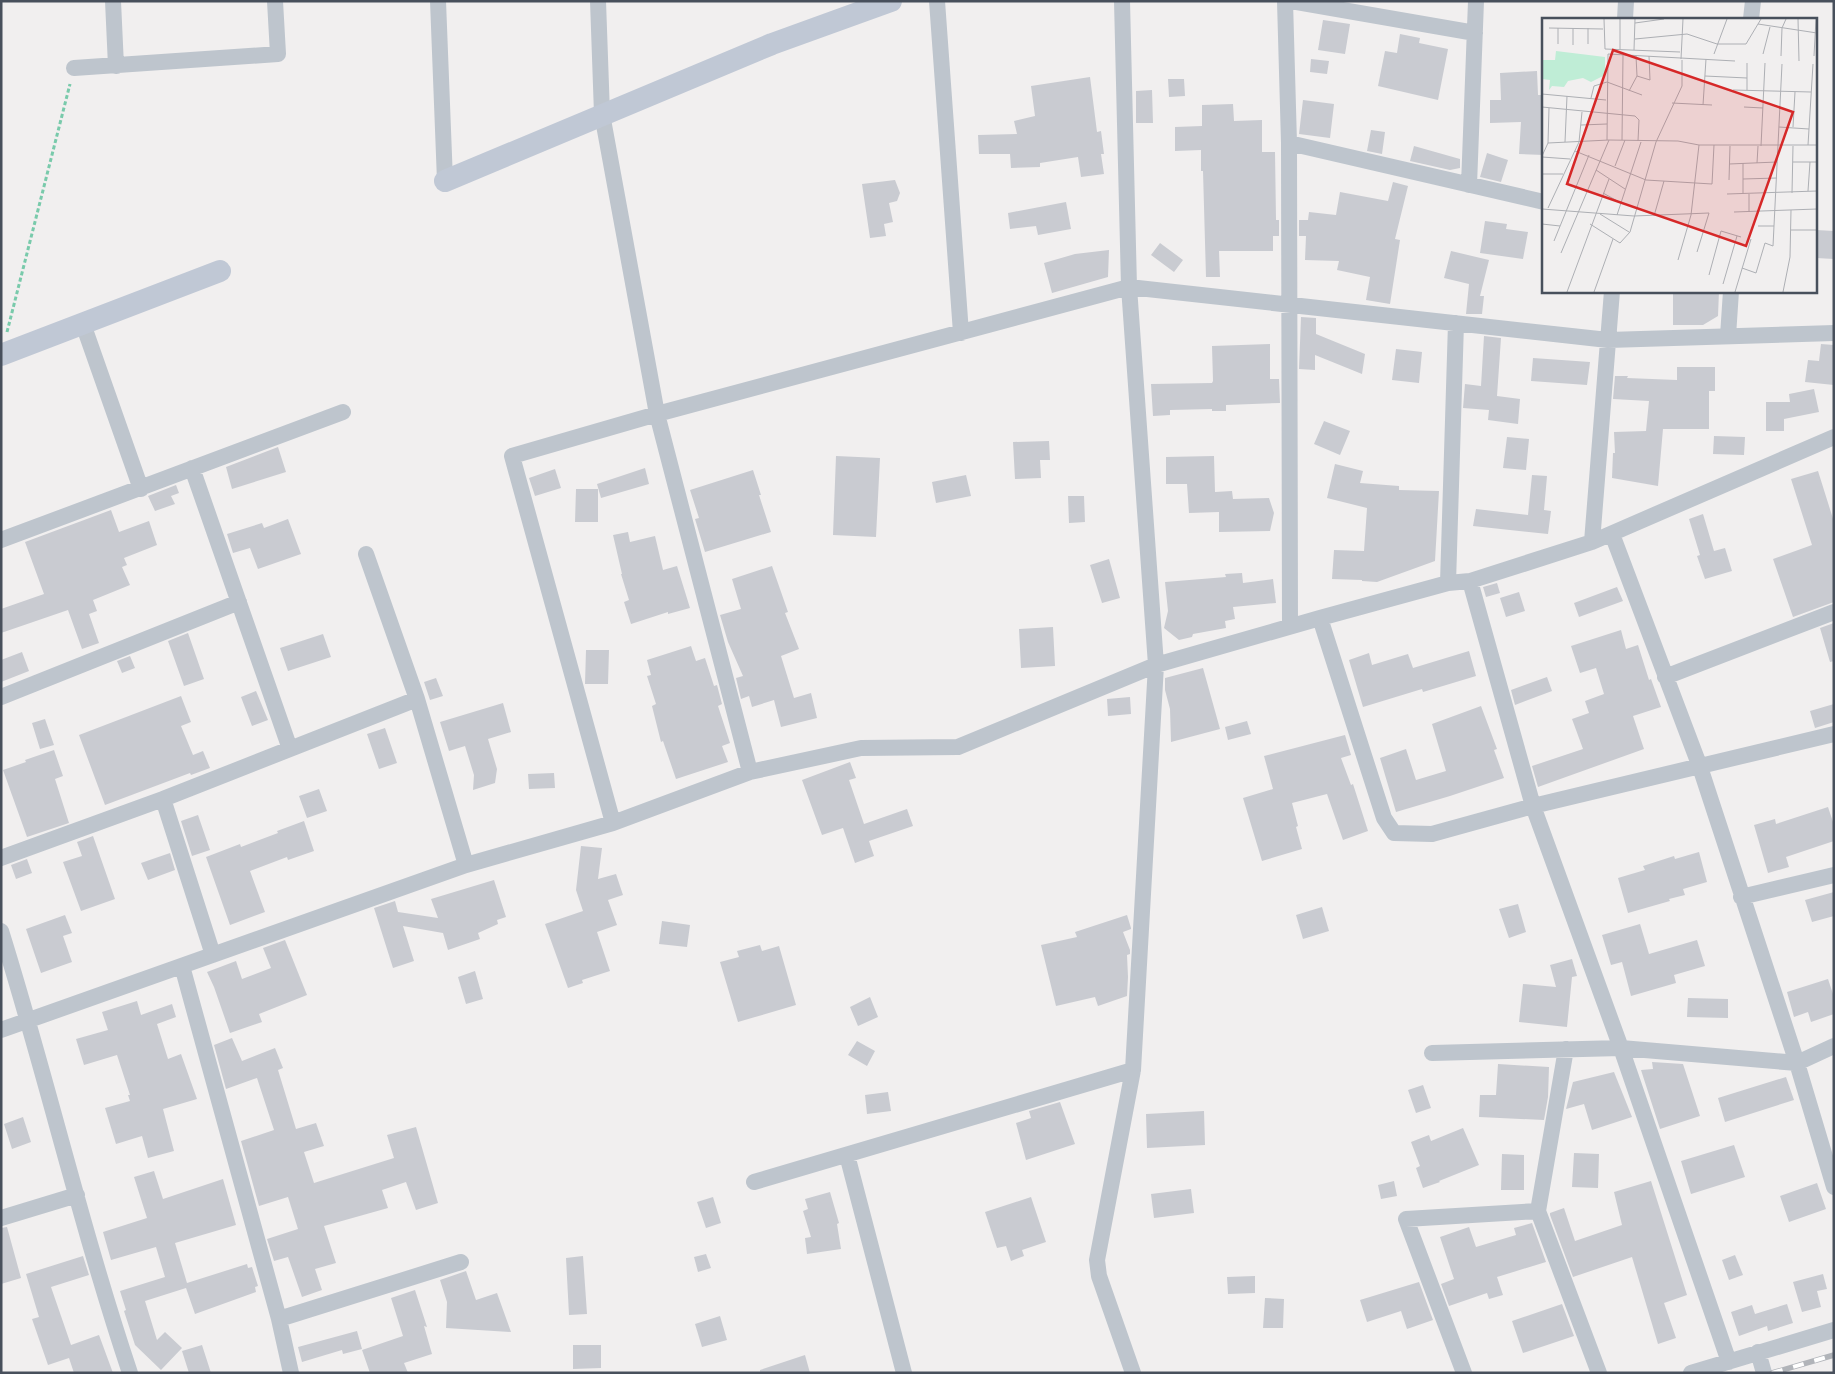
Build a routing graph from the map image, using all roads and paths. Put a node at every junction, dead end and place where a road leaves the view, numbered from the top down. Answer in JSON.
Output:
{"nodes":[{"id":1,"x":113,"y":1,"type":"edge"},
{"id":2,"x":275,"y":1,"type":"edge"},
{"id":3,"x":438,"y":1,"type":"edge"},
{"id":4,"x":598,"y":1,"type":"edge"},
{"id":5,"x":891,"y":1,"type":"edge"},
{"id":6,"x":937,"y":1,"type":"edge"},
{"id":7,"x":1122,"y":1,"type":"edge"},
{"id":8,"x":1286,"y":1,"type":"edge"},
{"id":9,"x":1291,"y":1,"type":"edge"},
{"id":10,"x":1476,"y":1,"type":"edge"},
{"id":11,"x":1626,"y":1,"type":"edge"},
{"id":12,"x":1753,"y":1,"type":"edge"},
{"id":13,"x":1625,"y":18,"type":"edge"},
{"id":14,"x":1751,"y":18,"type":"edge"},
{"id":15,"x":1475,"y":33,"type":"junction"},
{"id":16,"x":116,"y":66,"type":"junction"},
{"id":17,"x":74,"y":68,"type":"joint"},
{"id":18,"x":602,"y":114,"type":"junction"},
{"id":19,"x":1288,"y":143,"type":"junction"},
{"id":20,"x":445,"y":181,"type":"joint"},
{"id":21,"x":1469,"y":185,"type":"junction"},
{"id":22,"x":1542,"y":202,"type":"edge"},
{"id":23,"x":220,"y":271,"type":"dead end"},
{"id":24,"x":1128,"y":287,"type":"junction"},
{"id":25,"x":1612,"y":292,"type":"edge"},
{"id":26,"x":1731,"y":292,"type":"edge"},
{"id":27,"x":1289,"y":305,"type":"junction"},
{"id":28,"x":1456,"y":323,"type":"junction"},
{"id":29,"x":83,"y":324,"type":"junction"},
{"id":30,"x":961,"y":333,"type":"junction"},
{"id":31,"x":1834,"y":333,"type":"edge"},
{"id":32,"x":1728,"y":336,"type":"junction"},
{"id":33,"x":1608,"y":340,"type":"junction"},
{"id":34,"x":4,"y":345,"type":"edge"},
{"id":35,"x":343,"y":412,"type":"dead end"},
{"id":36,"x":657,"y":414,"type":"junction"},
{"id":37,"x":1834,"y":437,"type":"edge"},
{"id":38,"x":192,"y":468,"type":"junction"},
{"id":39,"x":141,"y":489,"type":"junction"},
{"id":40,"x":1612,"y":534,"type":"junction"},
{"id":41,"x":1,"y":540,"type":"edge"},
{"id":42,"x":1592,"y":542,"type":"junction"},
{"id":43,"x":366,"y":554,"type":"dead end"},
{"id":44,"x":1470,"y":581,"type":"junction"},
{"id":45,"x":1448,"y":583,"type":"junction"},
{"id":46,"x":239,"y":602,"type":"junction"},
{"id":47,"x":1834,"y":612,"type":"edge"},
{"id":48,"x":1320,"y":618,"type":"junction"},
{"id":49,"x":1290,"y":626,"type":"junction"},
{"id":50,"x":1156,"y":665,"type":"junction"},
{"id":51,"x":1665,"y":678,"type":"junction"},
{"id":52,"x":1,"y":697,"type":"edge"},
{"id":53,"x":417,"y":698,"type":"junction"},
{"id":54,"x":1834,"y":734,"type":"edge"},
{"id":55,"x":290,"y":748,"type":"junction"},
{"id":56,"x":1700,"y":767,"type":"junction"},
{"id":57,"x":750,"y":772,"type":"junction"},
{"id":58,"x":163,"y":799,"type":"junction"},
{"id":59,"x":1533,"y":806,"type":"junction"},
{"id":60,"x":613,"y":822,"type":"junction"},
{"id":61,"x":1,"y":858,"type":"edge"},
{"id":62,"x":466,"y":865,"type":"junction"},
{"id":63,"x":1834,"y":875,"type":"edge"},
{"id":64,"x":1741,"y":897,"type":"junction"},
{"id":65,"x":1,"y":931,"type":"edge"},
{"id":66,"x":213,"y":955,"type":"junction"},
{"id":67,"x":182,"y":966,"type":"junction"},
{"id":68,"x":29,"y":1021,"type":"junction"},
{"id":69,"x":1,"y":1030,"type":"edge"},
{"id":70,"x":1834,"y":1046,"type":"edge"},
{"id":71,"x":1621,"y":1048,"type":"junction"},
{"id":72,"x":1566,"y":1049,"type":"junction"},
{"id":73,"x":1432,"y":1053,"type":"dead end"},
{"id":74,"x":1796,"y":1063,"type":"junction"},
{"id":75,"x":1133,"y":1070,"type":"junction"},
{"id":76,"x":847,"y":1155,"type":"junction"},
{"id":77,"x":754,"y":1182,"type":"dead end"},
{"id":78,"x":1834,"y":1187,"type":"edge"},
{"id":79,"x":77,"y":1195,"type":"junction"},
{"id":80,"x":1538,"y":1211,"type":"junction"},
{"id":81,"x":1,"y":1218,"type":"edge"},
{"id":82,"x":460,"y":1262,"type":"dead end"},
{"id":83,"x":279,"y":1319,"type":"junction"},
{"id":84,"x":1834,"y":1330,"type":"edge"},
{"id":85,"x":1758,"y":1352,"type":"junction"},
{"id":86,"x":1729,"y":1362,"type":"junction"},
{"id":87,"x":130,"y":1373,"type":"edge"},
{"id":88,"x":291,"y":1373,"type":"edge"},
{"id":89,"x":904,"y":1373,"type":"edge"},
{"id":90,"x":1133,"y":1373,"type":"edge"},
{"id":91,"x":1464,"y":1373,"type":"edge"},
{"id":92,"x":1599,"y":1373,"type":"edge"},
{"id":93,"x":1691,"y":1373,"type":"edge"},
{"id":94,"x":1764,"y":1373,"type":"edge"}],
"edges":[{"from":1,"to":16,"type":"street"},
{"from":2,"to":16,"type":"street"},
{"from":3,"to":20,"type":"street"},
{"from":4,"to":18,"type":"street"},
{"from":5,"to":18,"type":"street"},
{"from":6,"to":30,"type":"street"},
{"from":7,"to":24,"type":"street"},
{"from":8,"to":19,"type":"street"},
{"from":9,"to":15,"type":"street"},
{"from":10,"to":15,"type":"street"},
{"from":11,"to":13,"type":"street"},
{"from":12,"to":14,"type":"street"},
{"from":15,"to":21,"type":"street"},
{"from":16,"to":17,"type":"street"},
{"from":17,"to":34,"type":"path"},
{"from":18,"to":20,"type":"street"},
{"from":18,"to":36,"type":"street"},
{"from":19,"to":21,"type":"street"},
{"from":19,"to":27,"type":"street"},
{"from":21,"to":22,"type":"street"},
{"from":23,"to":29,"type":"street"},
{"from":24,"to":27,"type":"street"},
{"from":24,"to":30,"type":"street"},
{"from":24,"to":50,"type":"street"},
{"from":25,"to":33,"type":"street"},
{"from":26,"to":32,"type":"street"},
{"from":27,"to":28,"type":"street"},
{"from":27,"to":49,"type":"street"},
{"from":28,"to":33,"type":"street"},
{"from":28,"to":45,"type":"street"},
{"from":29,"to":34,"type":"street"},
{"from":29,"to":39,"type":"street"},
{"from":30,"to":36,"type":"street"},
{"from":31,"to":32,"type":"street"},
{"from":32,"to":33,"type":"street"},
{"from":33,"to":42,"type":"street"},
{"from":35,"to":38,"type":"street"},
{"from":36,"to":57,"type":"street"},
{"from":36,"to":60,"type":"street"},
{"from":37,"to":40,"type":"street"},
{"from":38,"to":39,"type":"street"},
{"from":38,"to":46,"type":"street"},
{"from":39,"to":41,"type":"street"},
{"from":40,"to":42,"type":"street"},
{"from":40,"to":51,"type":"street"},
{"from":42,"to":44,"type":"street"},
{"from":43,"to":53,"type":"street"},
{"from":44,"to":45,"type":"street"},
{"from":44,"to":59,"type":"street"},
{"from":45,"to":48,"type":"street"},
{"from":46,"to":52,"type":"street"},
{"from":46,"to":55,"type":"street"},
{"from":47,"to":51,"type":"street"},
{"from":48,"to":49,"type":"street"},
{"from":48,"to":59,"type":"street"},
{"from":49,"to":50,"type":"street"},
{"from":50,"to":57,"type":"street"},
{"from":50,"to":75,"type":"street"},
{"from":51,"to":56,"type":"street"},
{"from":53,"to":55,"type":"street"},
{"from":53,"to":62,"type":"street"},
{"from":54,"to":56,"type":"street"},
{"from":55,"to":58,"type":"street"},
{"from":56,"to":59,"type":"street"},
{"from":56,"to":64,"type":"street"},
{"from":57,"to":60,"type":"street"},
{"from":58,"to":61,"type":"street"},
{"from":58,"to":66,"type":"street"},
{"from":59,"to":71,"type":"street"},
{"from":60,"to":62,"type":"street"},
{"from":62,"to":66,"type":"street"},
{"from":63,"to":64,"type":"street"},
{"from":64,"to":74,"type":"street"},
{"from":65,"to":68,"type":"street"},
{"from":66,"to":67,"type":"street"},
{"from":67,"to":68,"type":"street"},
{"from":67,"to":83,"type":"street"},
{"from":68,"to":69,"type":"street"},
{"from":68,"to":79,"type":"street"},
{"from":70,"to":74,"type":"street"},
{"from":71,"to":72,"type":"street"},
{"from":71,"to":74,"type":"street"},
{"from":71,"to":86,"type":"street"},
{"from":72,"to":73,"type":"street"},
{"from":72,"to":80,"type":"street"},
{"from":74,"to":78,"type":"street"},
{"from":75,"to":76,"type":"street"},
{"from":75,"to":90,"type":"street"},
{"from":76,"to":77,"type":"street"},
{"from":76,"to":89,"type":"street"},
{"from":79,"to":81,"type":"street"},
{"from":79,"to":87,"type":"street"},
{"from":80,"to":91,"type":"street"},
{"from":80,"to":92,"type":"street"},
{"from":82,"to":83,"type":"street"},
{"from":83,"to":88,"type":"street"},
{"from":84,"to":85,"type":"street"},
{"from":85,"to":86,"type":"street"},
{"from":85,"to":94,"type":"street"},
{"from":86,"to":93,"type":"street"}]}
